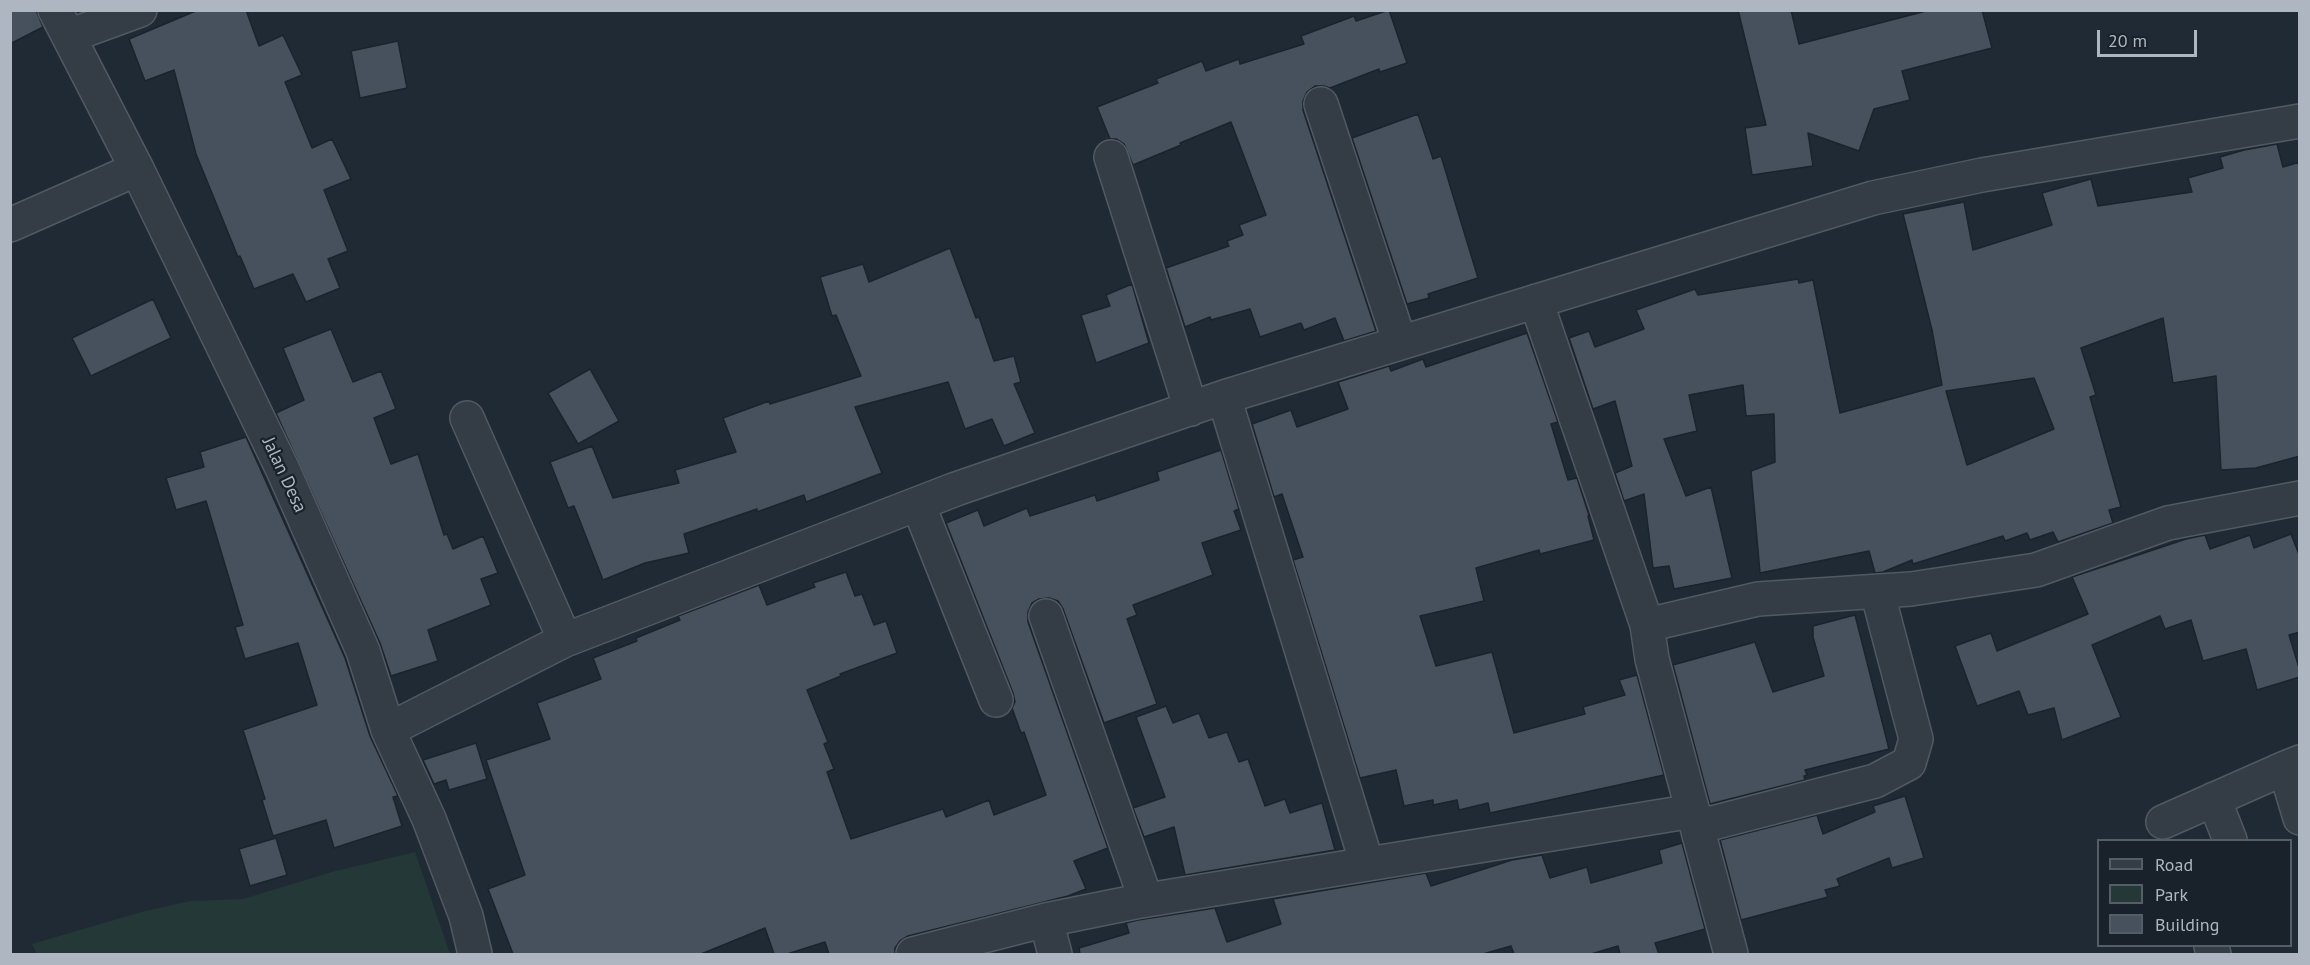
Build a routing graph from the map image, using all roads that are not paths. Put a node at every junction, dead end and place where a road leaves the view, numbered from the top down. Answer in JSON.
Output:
{"nodes":[{"id":1,"x":140,"y":10,"type":"edge"},
{"id":2,"x":62,"y":23,"type":"edge"},
{"id":3,"x":1322,"y":104,"type":"dead end"},
{"id":4,"x":2300,"y":121,"type":"edge"},
{"id":5,"x":1112,"y":157,"type":"dead end"},
{"id":6,"x":137,"y":169,"type":"junction"},
{"id":7,"x":10,"y":225,"type":"edge"},
{"id":8,"x":1536,"y":301,"type":"junction"},
{"id":9,"x":1400,"y":343,"type":"junction"},
{"id":10,"x":1224,"y":397,"type":"junction"},
{"id":11,"x":1191,"y":409,"type":"junction"},
{"id":12,"x":466,"y":418,"type":"dead end"},
{"id":13,"x":2300,"y":498,"type":"edge"},
{"id":14,"x":918,"y":504,"type":"junction"},
{"id":15,"x":1877,"y":591,"type":"junction"},
{"id":16,"x":1046,"y":616,"type":"dead end"},
{"id":17,"x":1647,"y":625,"type":"junction"},
{"id":18,"x":565,"y":640,"type":"junction"},
{"id":19,"x":996,"y":700,"type":"dead end"},
{"id":20,"x":388,"y":730,"type":"junction"},
{"id":21,"x":2292,"y":765,"type":"edge"},
{"id":22,"x":2214,"y":799,"type":"junction"},
{"id":23,"x":2300,"y":818,"type":"edge"},
{"id":24,"x":1695,"y":819,"type":"junction"},
{"id":25,"x":2163,"y":822,"type":"dead end"},
{"id":26,"x":2230,"y":839,"type":"edge"},
{"id":27,"x":1367,"y":864,"type":"junction"},
{"id":28,"x":1146,"y":900,"type":"junction"},
{"id":29,"x":1046,"y":920,"type":"junction"},
{"id":30,"x":475,"y":954,"type":"edge"},
{"id":31,"x":913,"y":954,"type":"edge"},
{"id":32,"x":1055,"y":954,"type":"edge"},
{"id":33,"x":1731,"y":954,"type":"edge"}],
"edges":[{"from":1,"to":2,"type":"street"},
{"from":2,"to":6,"type":"street","name":"Jalan Desa"},
{"from":3,"to":9,"type":"street"},
{"from":4,"to":8,"type":"street"},
{"from":5,"to":11,"type":"street"},
{"from":6,"to":7,"type":"street"},
{"from":6,"to":20,"type":"street","name":"Jalan Desa"},
{"from":8,"to":9,"type":"street"},
{"from":8,"to":17,"type":"street"},
{"from":9,"to":10,"type":"street"},
{"from":10,"to":11,"type":"street"},
{"from":10,"to":27,"type":"street"},
{"from":11,"to":14,"type":"street"},
{"from":12,"to":18,"type":"street"},
{"from":13,"to":15,"type":"street"},
{"from":14,"to":18,"type":"street"},
{"from":14,"to":19,"type":"street"},
{"from":15,"to":17,"type":"street"},
{"from":15,"to":24,"type":"street"},
{"from":16,"to":28,"type":"street"},
{"from":17,"to":24,"type":"street"},
{"from":18,"to":20,"type":"street"},
{"from":20,"to":30,"type":"street","name":"Jalan Desa"},
{"from":21,"to":22,"type":"street"},
{"from":21,"to":23,"type":"street"},
{"from":22,"to":25,"type":"street"},
{"from":22,"to":26,"type":"street"},
{"from":24,"to":27,"type":"street"},
{"from":24,"to":33,"type":"street"},
{"from":27,"to":28,"type":"street"},
{"from":28,"to":29,"type":"street"},
{"from":29,"to":31,"type":"street"},
{"from":29,"to":32,"type":"street"}]}
